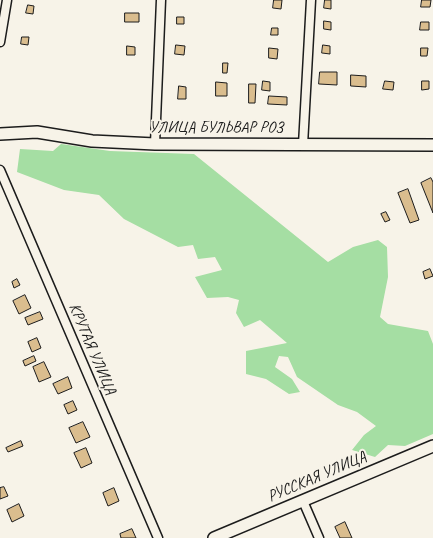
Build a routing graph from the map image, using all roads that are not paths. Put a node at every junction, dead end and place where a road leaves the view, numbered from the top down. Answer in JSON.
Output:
{"nodes":[{"id":1,"x":7,"y":0,"type":"edge"},
{"id":2,"x":161,"y":0,"type":"edge"},
{"id":3,"x":311,"y":0,"type":"edge"},
{"id":4,"x":0,"y":42,"type":"edge"},
{"id":5,"x":0,"y":134,"type":"edge"},
{"id":6,"x":155,"y":144,"type":"junction"},
{"id":7,"x":303,"y":145,"type":"junction"},
{"id":8,"x":433,"y":145,"type":"edge"},
{"id":9,"x":0,"y":170,"type":"edge"},
{"id":10,"x":433,"y":446,"type":"edge"},
{"id":11,"x":303,"y":501,"type":"junction"},
{"id":12,"x":158,"y":538,"type":"edge"},
{"id":13,"x":214,"y":538,"type":"edge"},
{"id":14,"x":319,"y":538,"type":"edge"}],
"edges":[{"from":1,"to":4,"type":"street"},
{"from":2,"to":6,"type":"street"},
{"from":3,"to":7,"type":"street"},
{"from":5,"to":6,"type":"street","name":"УЛИЦА БУЛЬВАР РОЗ"},
{"from":6,"to":7,"type":"street","name":"УЛИЦА БУЛЬВАР РОЗ"},
{"from":7,"to":8,"type":"street","name":"УЛИЦА БУЛЬВАР РОЗ"},
{"from":9,"to":12,"type":"street","name":"КРУТАЯ УЛИЦА"},
{"from":10,"to":11,"type":"street","name":"РУССКАЯ УЛИЦА"},
{"from":11,"to":13,"type":"street","name":"РУССКАЯ УЛИЦА"},
{"from":11,"to":14,"type":"street"}]}
